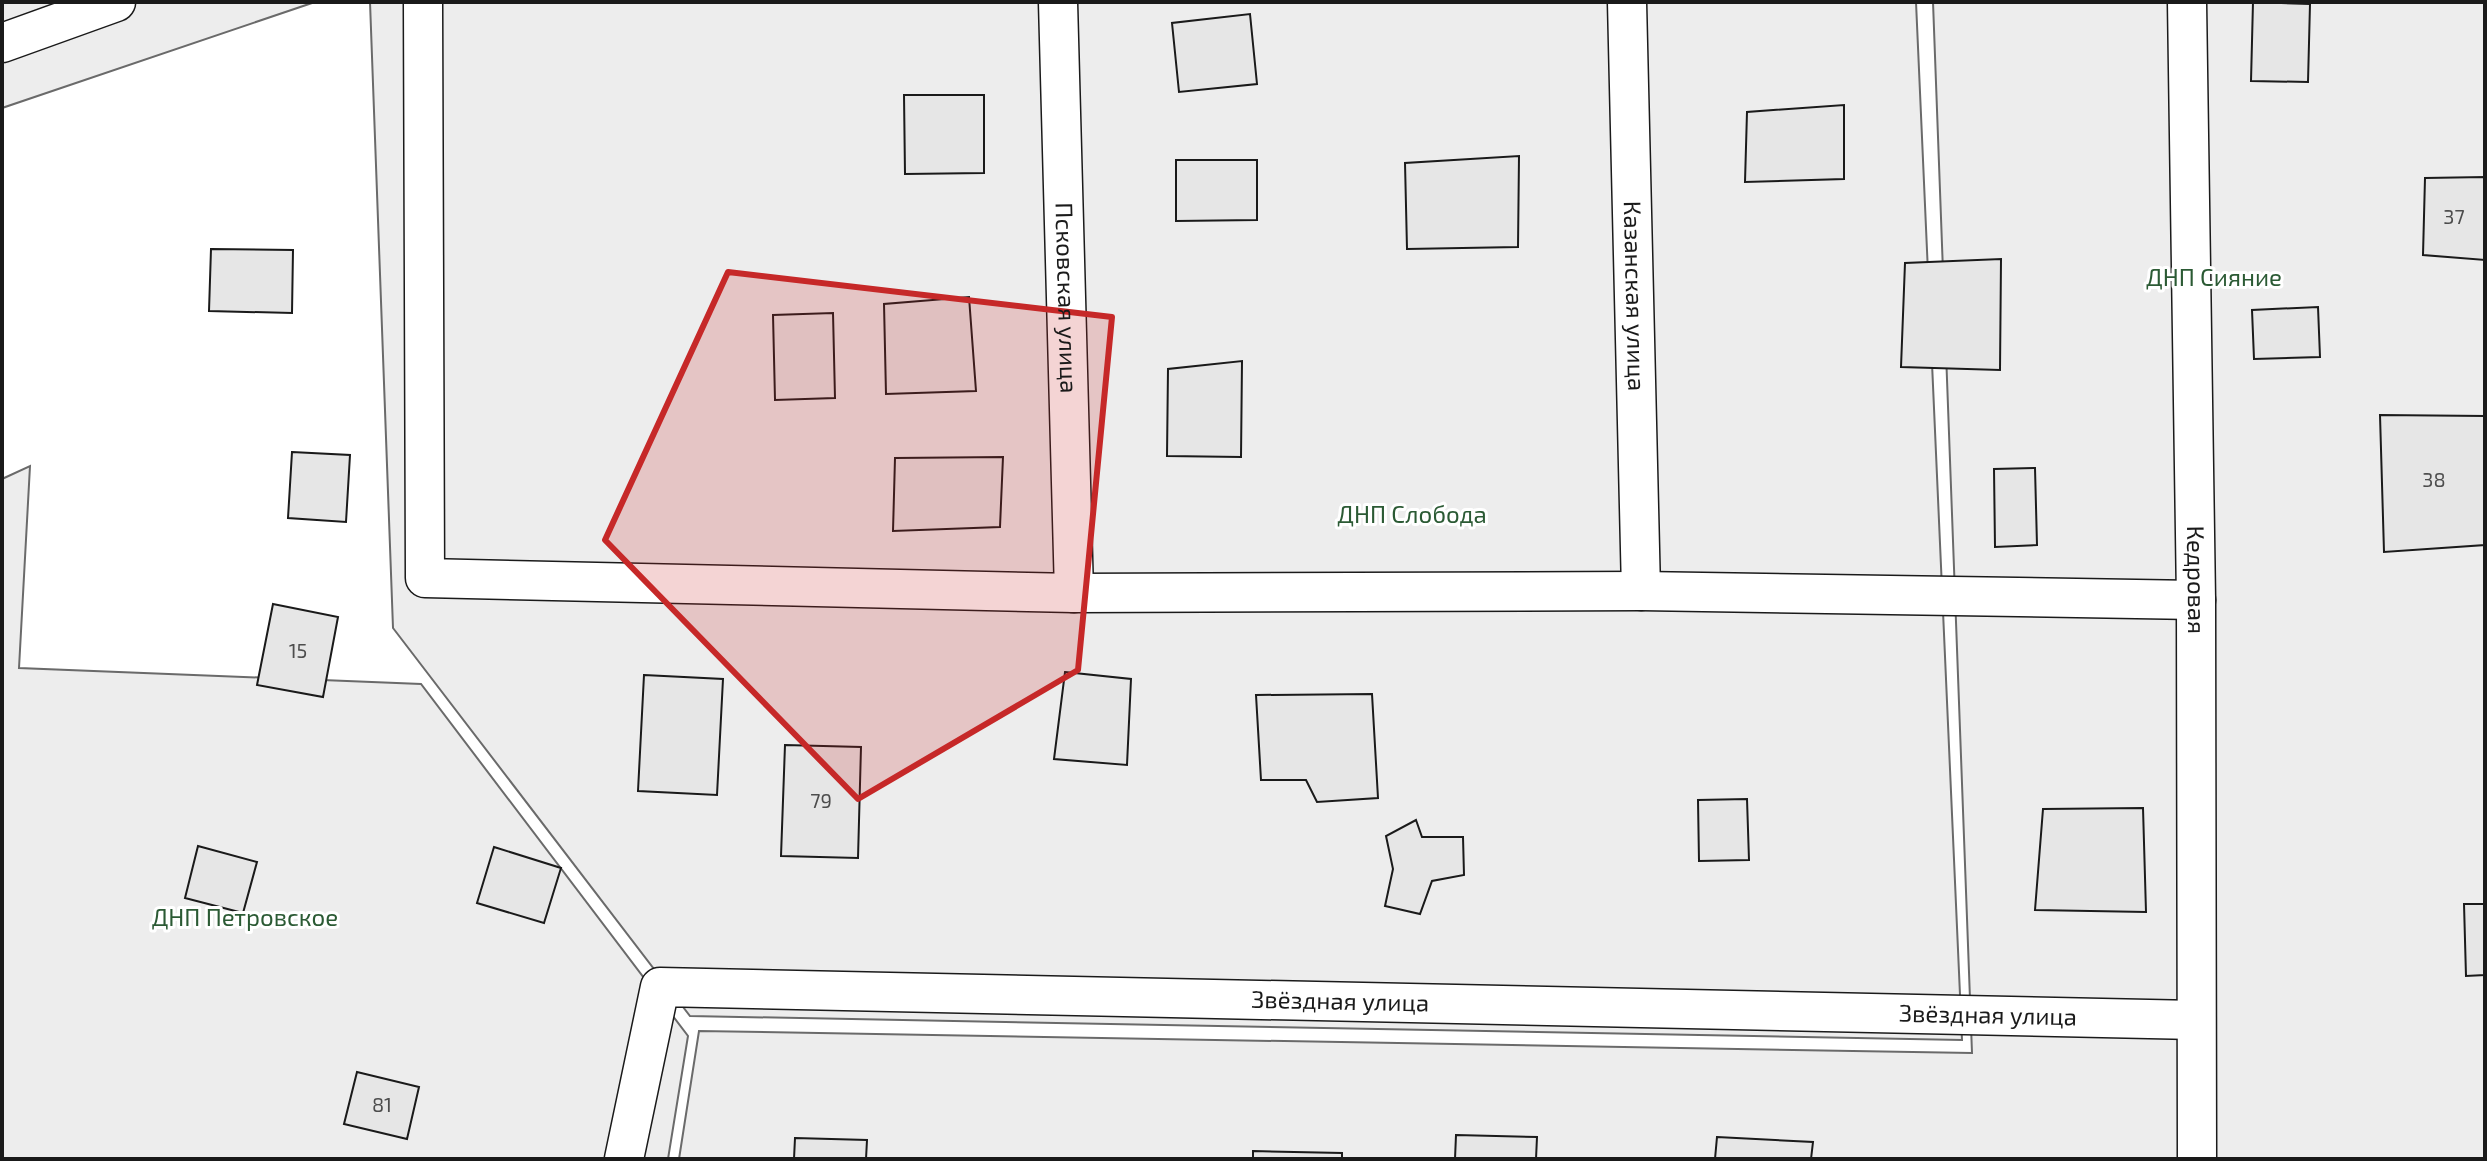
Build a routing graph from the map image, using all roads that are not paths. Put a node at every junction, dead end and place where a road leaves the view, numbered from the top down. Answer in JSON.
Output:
{"nodes":[{"id":1,"x":116,"y":2,"type":"edge"},
{"id":2,"x":423,"y":2,"type":"edge"},
{"id":3,"x":1058,"y":2,"type":"edge"},
{"id":4,"x":1627,"y":2,"type":"edge"},
{"id":5,"x":2187,"y":2,"type":"edge"},
{"id":6,"x":2,"y":43,"type":"edge"},
{"id":7,"x":1641,"y":591,"type":"junction"},
{"id":8,"x":1074,"y":593,"type":"junction"},
{"id":9,"x":2196,"y":600,"type":"junction"},
{"id":10,"x":2196,"y":1020,"type":"junction"},
{"id":11,"x":624,"y":1159,"type":"edge"},
{"id":12,"x":2197,"y":1159,"type":"edge"}],
"edges":[{"from":1,"to":6,"type":"street"},
{"from":2,"to":8,"type":"street"},
{"from":3,"to":8,"type":"street","name":"Псковская улица"},
{"from":4,"to":7,"type":"street","name":"Казанская улица"},
{"from":5,"to":9,"type":"street","name":"Кедровая"},
{"from":7,"to":8,"type":"street"},
{"from":7,"to":9,"type":"street"},
{"from":9,"to":10,"type":"street","name":"Кедровая"},
{"from":10,"to":11,"type":"street","name":"Звёздная улица"},
{"from":10,"to":12,"type":"street","name":"Кедровая"}]}
